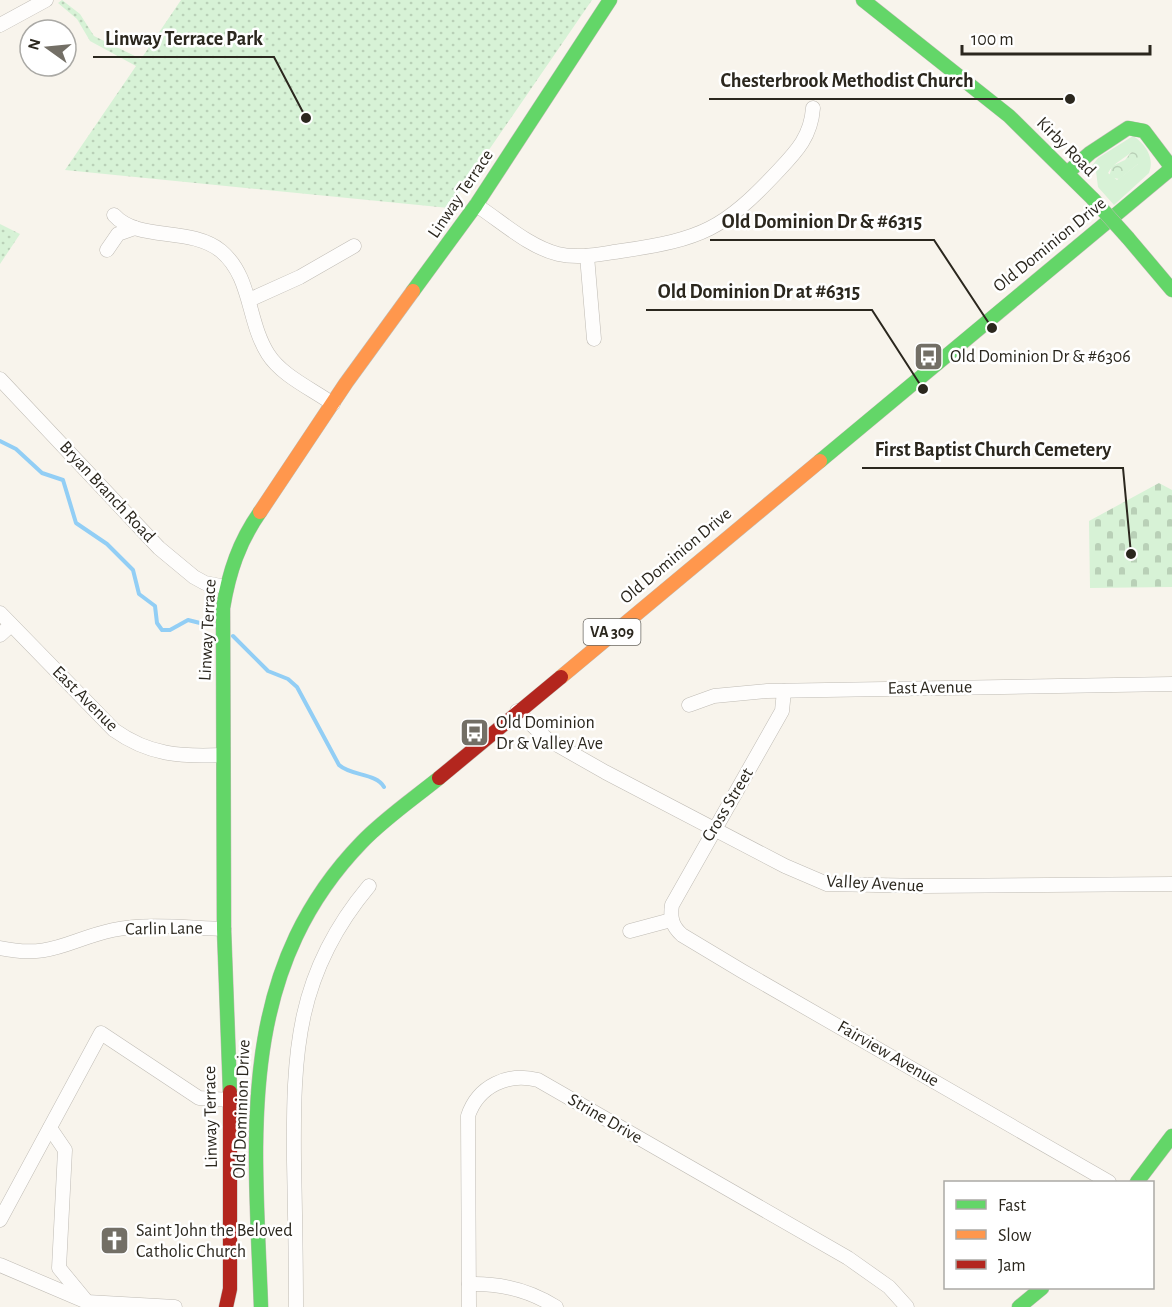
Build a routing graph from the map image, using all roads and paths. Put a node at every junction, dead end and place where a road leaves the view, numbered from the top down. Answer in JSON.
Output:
{"nodes":[{"id":1,"x":46,"y":0,"type":"edge"},
{"id":2,"x":610,"y":0,"type":"edge"},
{"id":3,"x":863,"y":0,"type":"edge"},
{"id":4,"x":0,"y":25,"type":"edge"},
{"id":5,"x":813,"y":108,"type":"dead end"},
{"id":6,"x":1172,"y":168,"type":"edge"},
{"id":7,"x":1067,"y":173,"type":"junction"},
{"id":8,"x":476,"y":205,"type":"junction"},
{"id":9,"x":114,"y":215,"type":"dead end"},
{"id":10,"x":135,"y":228,"type":"junction"},
{"id":11,"x":354,"y":246,"type":"dead end"},
{"id":12,"x":107,"y":250,"type":"dead end"},
{"id":13,"x":587,"y":256,"type":"junction"},
{"id":14,"x":1172,"y":290,"type":"edge"},
{"id":15,"x":249,"y":300,"type":"junction"},
{"id":16,"x":594,"y":339,"type":"dead end"},
{"id":17,"x":0,"y":379,"type":"edge"},
{"id":18,"x":333,"y":404,"type":"junction"},
{"id":19,"x":226,"y":587,"type":"junction"},
{"id":20,"x":0,"y":613,"type":"edge"},
{"id":21,"x":11,"y":624,"type":"junction"},
{"id":22,"x":0,"y":635,"type":"edge"},
{"id":23,"x":1172,"y":684,"type":"edge"},
{"id":24,"x":784,"y":690,"type":"junction"},
{"id":25,"x":689,"y":705,"type":"dead end"},
{"id":26,"x":517,"y":711,"type":"junction"},
{"id":27,"x":223,"y":755,"type":"junction"},
{"id":28,"x":714,"y":830,"type":"junction"},
{"id":29,"x":1172,"y":884,"type":"edge"},
{"id":30,"x":369,"y":886,"type":"dead end"},
{"id":31,"x":672,"y":920,"type":"junction"},
{"id":32,"x":224,"y":929,"type":"junction"},
{"id":33,"x":630,"y":931,"type":"dead end"},
{"id":34,"x":0,"y":948,"type":"edge"},
{"id":35,"x":230,"y":1100,"type":"junction"},
{"id":36,"x":50,"y":1128,"type":"junction"},
{"id":37,"x":1172,"y":1136,"type":"edge"},
{"id":38,"x":1107,"y":1181,"type":"edge"},
{"id":39,"x":1138,"y":1181,"type":"edge"},
{"id":40,"x":0,"y":1220,"type":"edge"},
{"id":41,"x":0,"y":1265,"type":"edge"},
{"id":42,"x":469,"y":1284,"type":"junction"},
{"id":43,"x":1040,"y":1289,"type":"edge"},
{"id":44,"x":87,"y":1302,"type":"junction"},
{"id":45,"x":175,"y":1307,"type":"edge"},
{"id":46,"x":226,"y":1307,"type":"edge"},
{"id":47,"x":261,"y":1307,"type":"edge"},
{"id":48,"x":296,"y":1307,"type":"edge"},
{"id":49,"x":469,"y":1307,"type":"edge"},
{"id":50,"x":556,"y":1307,"type":"edge"},
{"id":51,"x":907,"y":1307,"type":"edge"},
{"id":52,"x":1019,"y":1307,"type":"edge"}],
"edges":[{"from":1,"to":4,"type":"street"},
{"from":2,"to":8,"type":"main road","name":"Linway Terrace"},
{"from":3,"to":7,"type":"main road","name":"Kirby Road"},
{"from":5,"to":13,"type":"street"},
{"from":6,"to":7,"type":"main road"},
{"from":6,"to":26,"type":"main road","name":"Old Dominion Drive","number":"VA 309"},
{"from":7,"to":14,"type":"main road","name":"Kirby Road","bridge":true},
{"from":8,"to":13,"type":"street"},
{"from":8,"to":18,"type":"main road","name":"Linway Terrace"},
{"from":9,"to":10,"type":"street"},
{"from":10,"to":12,"type":"street"},
{"from":10,"to":15,"type":"street"},
{"from":11,"to":15,"type":"street"},
{"from":13,"to":16,"type":"street"},
{"from":15,"to":18,"type":"street"},
{"from":17,"to":19,"type":"street","name":"Bryan Branch Road"},
{"from":18,"to":19,"type":"main road","name":"Linway Terrace"},
{"from":19,"to":27,"type":"main road","name":"Linway Terrace"},
{"from":20,"to":21,"type":"street","name":"East Avenue"},
{"from":21,"to":22,"type":"street"},
{"from":21,"to":27,"type":"street","name":"East Avenue"},
{"from":23,"to":24,"type":"street","name":"East Avenue"},
{"from":24,"to":25,"type":"street","name":"East Avenue"},
{"from":24,"to":28,"type":"street","name":"Cross Street"},
{"from":26,"to":28,"type":"street","name":"Valley Avenue"},
{"from":26,"to":47,"type":"main road","name":"Old Dominion Drive","number":"VA 309"},
{"from":27,"to":32,"type":"main road","name":"Linway Terrace"},
{"from":28,"to":29,"type":"street","name":"Valley Avenue"},
{"from":28,"to":31,"type":"street","name":"Cross Street"},
{"from":30,"to":48,"type":"street"},
{"from":31,"to":33,"type":"street"},
{"from":31,"to":38,"type":"street","name":"Fairview Avenue"},
{"from":32,"to":34,"type":"street","name":"Carlin Lane"},
{"from":32,"to":35,"type":"main road","name":"Linway Terrace"},
{"from":35,"to":36,"type":"street"},
{"from":35,"to":46,"type":"main road","name":"Linway Terrace"},
{"from":36,"to":40,"type":"street"},
{"from":36,"to":44,"type":"street"},
{"from":37,"to":39,"type":"main road"},
{"from":41,"to":44,"type":"street"},
{"from":42,"to":49,"type":"street","name":"Strine Drive"},
{"from":42,"to":50,"type":"street"},
{"from":42,"to":51,"type":"street","name":"Strine Drive"},
{"from":43,"to":52,"type":"main road"},
{"from":44,"to":45,"type":"street"}]}
